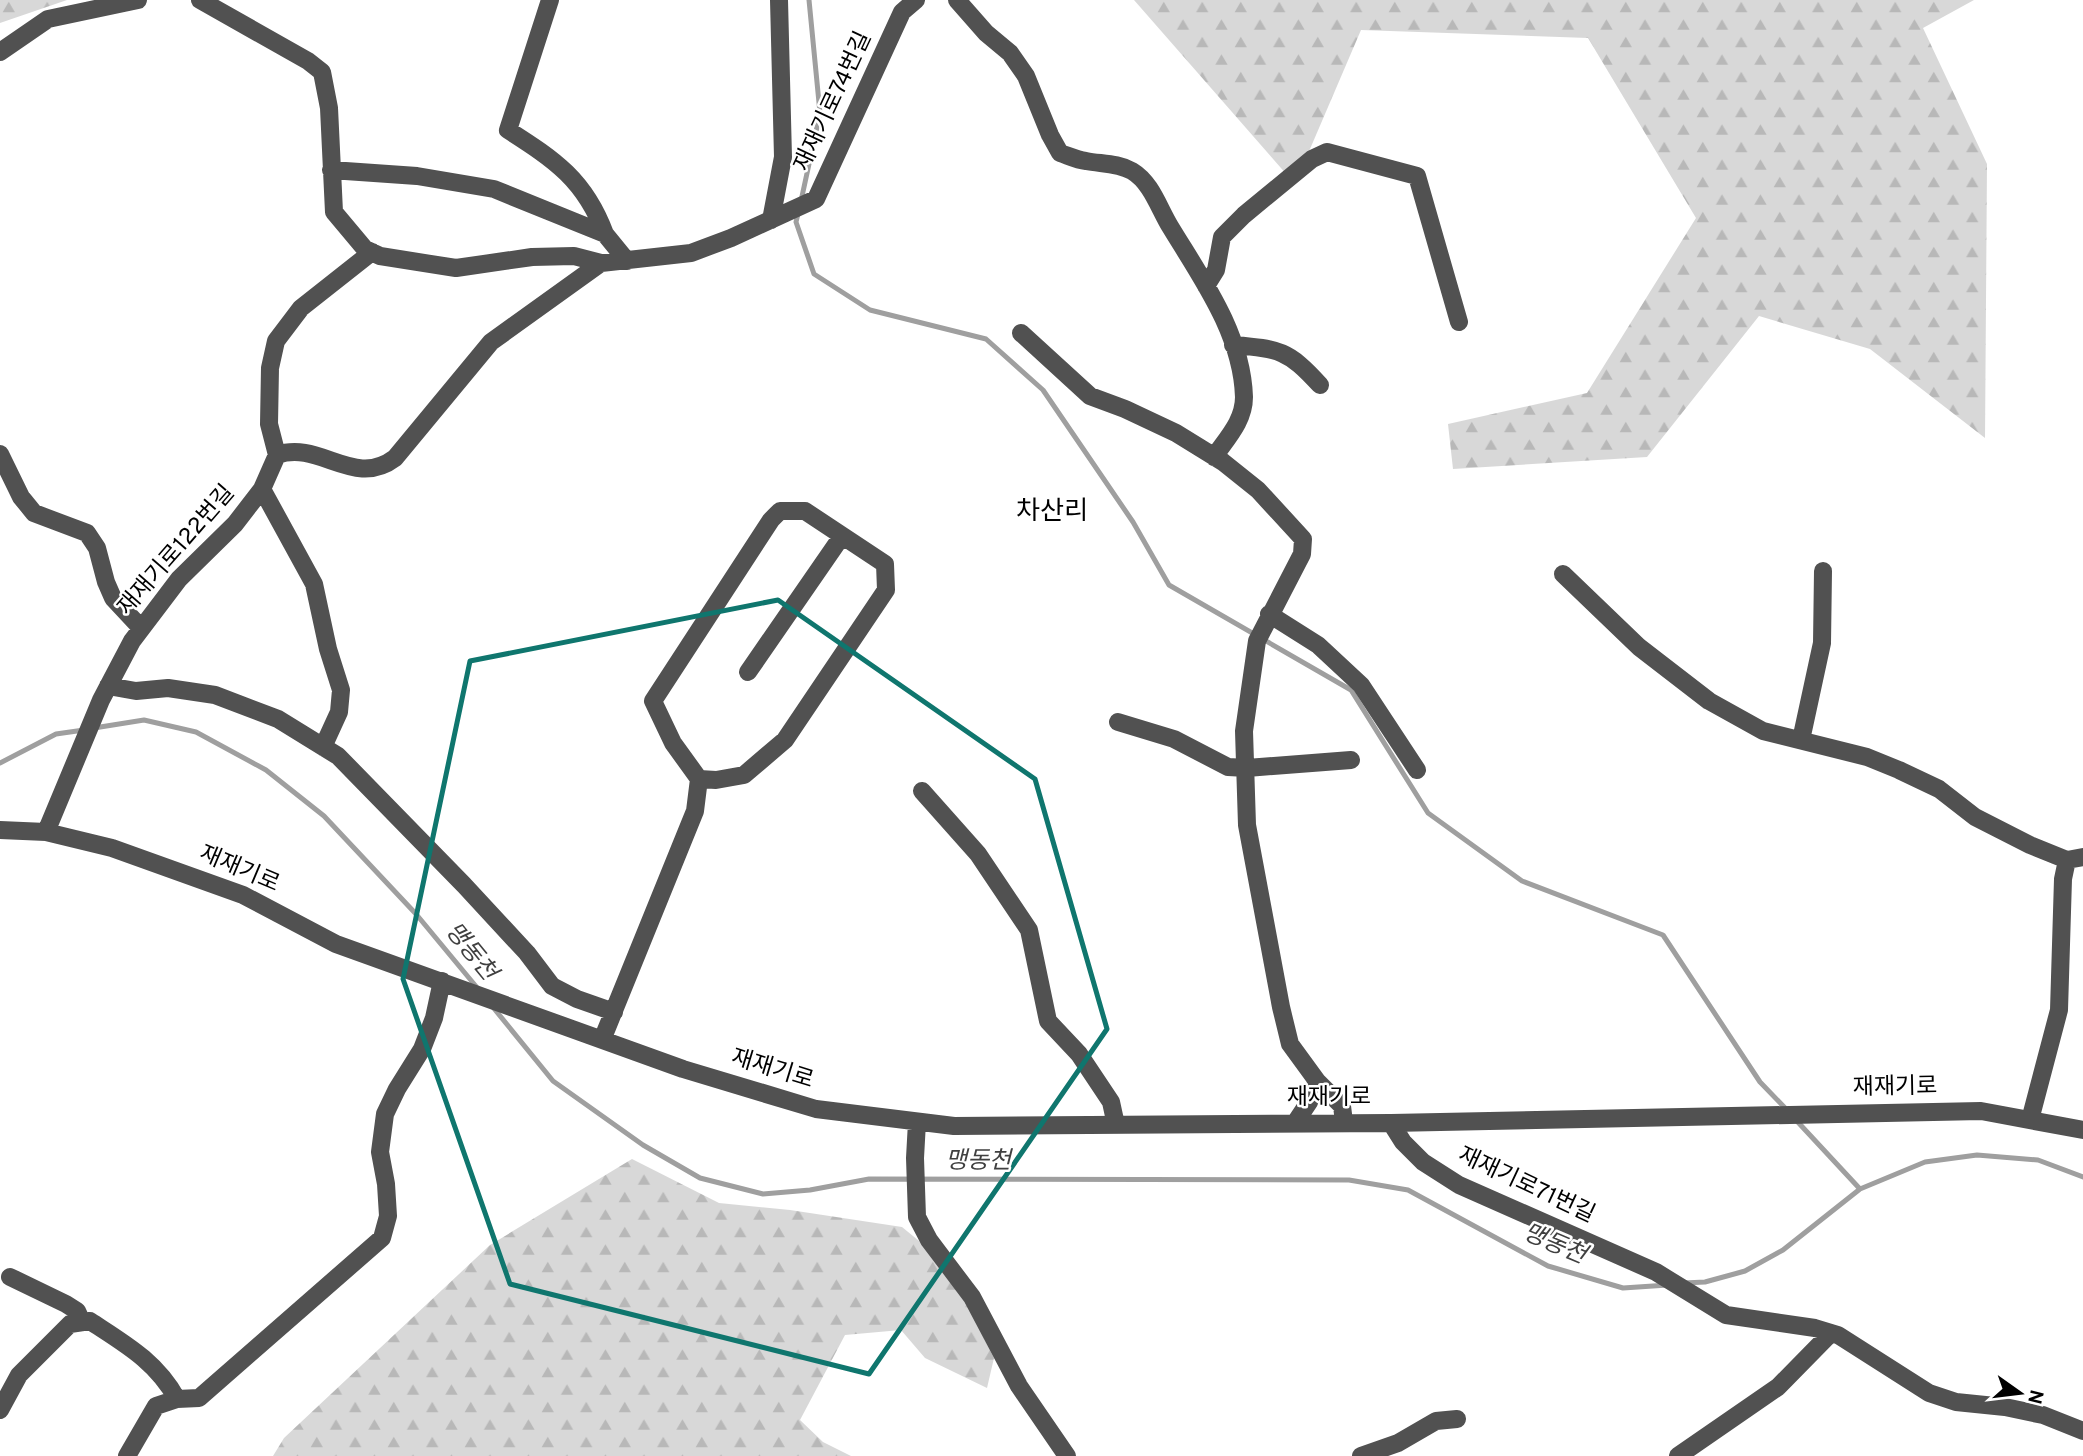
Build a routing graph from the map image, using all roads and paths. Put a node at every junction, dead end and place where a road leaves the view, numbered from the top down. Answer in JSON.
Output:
{"nodes":[{"id":1,"x":138,"y":0,"type":"edge"},
{"id":2,"x":200,"y":0,"type":"edge"},
{"id":3,"x":550,"y":0,"type":"edge"},
{"id":4,"x":779,"y":0,"type":"edge"},
{"id":5,"x":916,"y":0,"type":"edge"},
{"id":6,"x":957,"y":0,"type":"edge"},
{"id":7,"x":0,"y":52,"type":"edge"},
{"id":8,"x":331,"y":170,"type":"junction"},
{"id":9,"x":771,"y":220,"type":"junction"},
{"id":10,"x":605,"y":234,"type":"junction"},
{"id":11,"x":372,"y":252,"type":"junction"},
{"id":12,"x":627,"y":261,"type":"junction"},
{"id":13,"x":601,"y":263,"type":"junction"},
{"id":14,"x":1206,"y":286,"type":"junction"},
{"id":15,"x":1459,"y":322,"type":"dead end"},
{"id":16,"x":1021,"y":333,"type":"dead end"},
{"id":17,"x":1233,"y":345,"type":"junction"},
{"id":18,"x":1320,"y":385,"type":"dead end"},
{"id":19,"x":0,"y":454,"type":"edge"},
{"id":20,"x":276,"y":455,"type":"junction"},
{"id":21,"x":1214,"y":457,"type":"junction"},
{"id":22,"x":262,"y":489,"type":"junction"},
{"id":23,"x":842,"y":536,"type":"junction"},
{"id":24,"x":1823,"y":571,"type":"dead end"},
{"id":25,"x":1563,"y":574,"type":"dead end"},
{"id":26,"x":1263,"y":627,"type":"junction"},
{"id":27,"x":141,"y":628,"type":"junction"},
{"id":28,"x":748,"y":672,"type":"dead end"},
{"id":29,"x":104,"y":693,"type":"junction"},
{"id":30,"x":1118,"y":722,"type":"dead end"},
{"id":31,"x":1801,"y":740,"type":"junction"},
{"id":32,"x":323,"y":747,"type":"junction"},
{"id":33,"x":1351,"y":760,"type":"dead end"},
{"id":34,"x":1247,"y":768,"type":"junction"},
{"id":35,"x":1417,"y":770,"type":"dead end"},
{"id":36,"x":699,"y":779,"type":"junction"},
{"id":37,"x":922,"y":791,"type":"dead end"},
{"id":38,"x":0,"y":830,"type":"edge"},
{"id":39,"x":46,"y":832,"type":"junction"},
{"id":40,"x":2075,"y":858,"type":"edge"},
{"id":41,"x":446,"y":983,"type":"junction"},
{"id":42,"x":614,"y":1012,"type":"junction"},
{"id":43,"x":594,"y":1037,"type":"junction"},
{"id":44,"x":1317,"y":1081,"type":"junction"},
{"id":45,"x":2030,"y":1120,"type":"junction"},
{"id":46,"x":917,"y":1122,"type":"junction"},
{"id":47,"x":1344,"y":1122,"type":"junction"},
{"id":48,"x":1295,"y":1123,"type":"junction"},
{"id":49,"x":1391,"y":1123,"type":"junction"},
{"id":50,"x":1116,"y":1125,"type":"junction"},
{"id":51,"x":2083,"y":1130,"type":"edge"},
{"id":52,"x":10,"y":1277,"type":"dead end"},
{"id":53,"x":82,"y":1322,"type":"junction"},
{"id":54,"x":1831,"y":1333,"type":"junction"},
{"id":55,"x":177,"y":1399,"type":"junction"},
{"id":56,"x":0,"y":1410,"type":"edge"},
{"id":57,"x":1457,"y":1419,"type":"dead end"},
{"id":58,"x":2083,"y":1431,"type":"edge"},
{"id":59,"x":127,"y":1456,"type":"edge"},
{"id":60,"x":1067,"y":1456,"type":"edge"},
{"id":61,"x":1361,"y":1456,"type":"edge"},
{"id":62,"x":1678,"y":1456,"type":"edge"}],
"edges":[{"from":1,"to":7,"type":"street"},
{"from":2,"to":8,"type":"street"},
{"from":3,"to":10,"type":"street"},
{"from":4,"to":9,"type":"street"},
{"from":5,"to":9,"type":"street","name":"재재기로74번길"},
{"from":6,"to":14,"type":"street"},
{"from":8,"to":10,"type":"street"},
{"from":8,"to":11,"type":"street"},
{"from":9,"to":12,"type":"street","name":"재재기로74번길"},
{"from":10,"to":12,"type":"street"},
{"from":11,"to":13,"type":"street","name":"재재기로74번길"},
{"from":11,"to":20,"type":"street"},
{"from":12,"to":13,"type":"street","name":"재재기로74번길"},
{"from":13,"to":20,"type":"street"},
{"from":14,"to":15,"type":"street"},
{"from":14,"to":17,"type":"street"},
{"from":16,"to":21,"type":"street"},
{"from":17,"to":18,"type":"street"},
{"from":17,"to":21,"type":"street"},
{"from":19,"to":27,"type":"street"},
{"from":20,"to":22,"type":"street","name":"재재기로122번길"},
{"from":21,"to":26,"type":"street"},
{"from":22,"to":27,"type":"street","name":"재재기로122번길"},
{"from":22,"to":32,"type":"street"},
{"from":23,"to":28,"type":"street"},
{"from":23,"to":36,"type":"street"},
{"from":23,"to":36,"type":"street"},
{"from":24,"to":31,"type":"street"},
{"from":25,"to":31,"type":"street"},
{"from":26,"to":34,"type":"street"},
{"from":26,"to":35,"type":"street"},
{"from":27,"to":29,"type":"street","name":"재재기로122번길"},
{"from":29,"to":32,"type":"street"},
{"from":29,"to":39,"type":"street","name":"재재기로122번길"},
{"from":30,"to":34,"type":"street"},
{"from":31,"to":40,"type":"street"},
{"from":32,"to":42,"type":"street"},
{"from":33,"to":34,"type":"street"},
{"from":34,"to":44,"type":"street"},
{"from":36,"to":42,"type":"street"},
{"from":37,"to":50,"type":"street"},
{"from":38,"to":39,"type":"street","name":"재재기로"},
{"from":39,"to":41,"type":"street","name":"재재기로"},
{"from":40,"to":45,"type":"street"},
{"from":41,"to":43,"type":"street","name":"재재기로"},
{"from":41,"to":55,"type":"street"},
{"from":42,"to":43,"type":"street"},
{"from":43,"to":46,"type":"street","name":"재재기로"},
{"from":44,"to":47,"type":"street"},
{"from":44,"to":48,"type":"street"},
{"from":45,"to":49,"type":"street","name":"재재기로"},
{"from":45,"to":51,"type":"street","name":"재재기로"},
{"from":46,"to":50,"type":"street","name":"재재기로"},
{"from":46,"to":60,"type":"street"},
{"from":47,"to":48,"type":"street","name":"재재기로"},
{"from":47,"to":49,"type":"street","name":"재재기로"},
{"from":48,"to":50,"type":"street","name":"재재기로"},
{"from":49,"to":54,"type":"street","name":"재재기로71번길"},
{"from":52,"to":53,"type":"street"},
{"from":53,"to":55,"type":"street"},
{"from":53,"to":56,"type":"street"},
{"from":54,"to":58,"type":"street"},
{"from":54,"to":62,"type":"street"},
{"from":55,"to":59,"type":"street"},
{"from":57,"to":61,"type":"street"}]}
